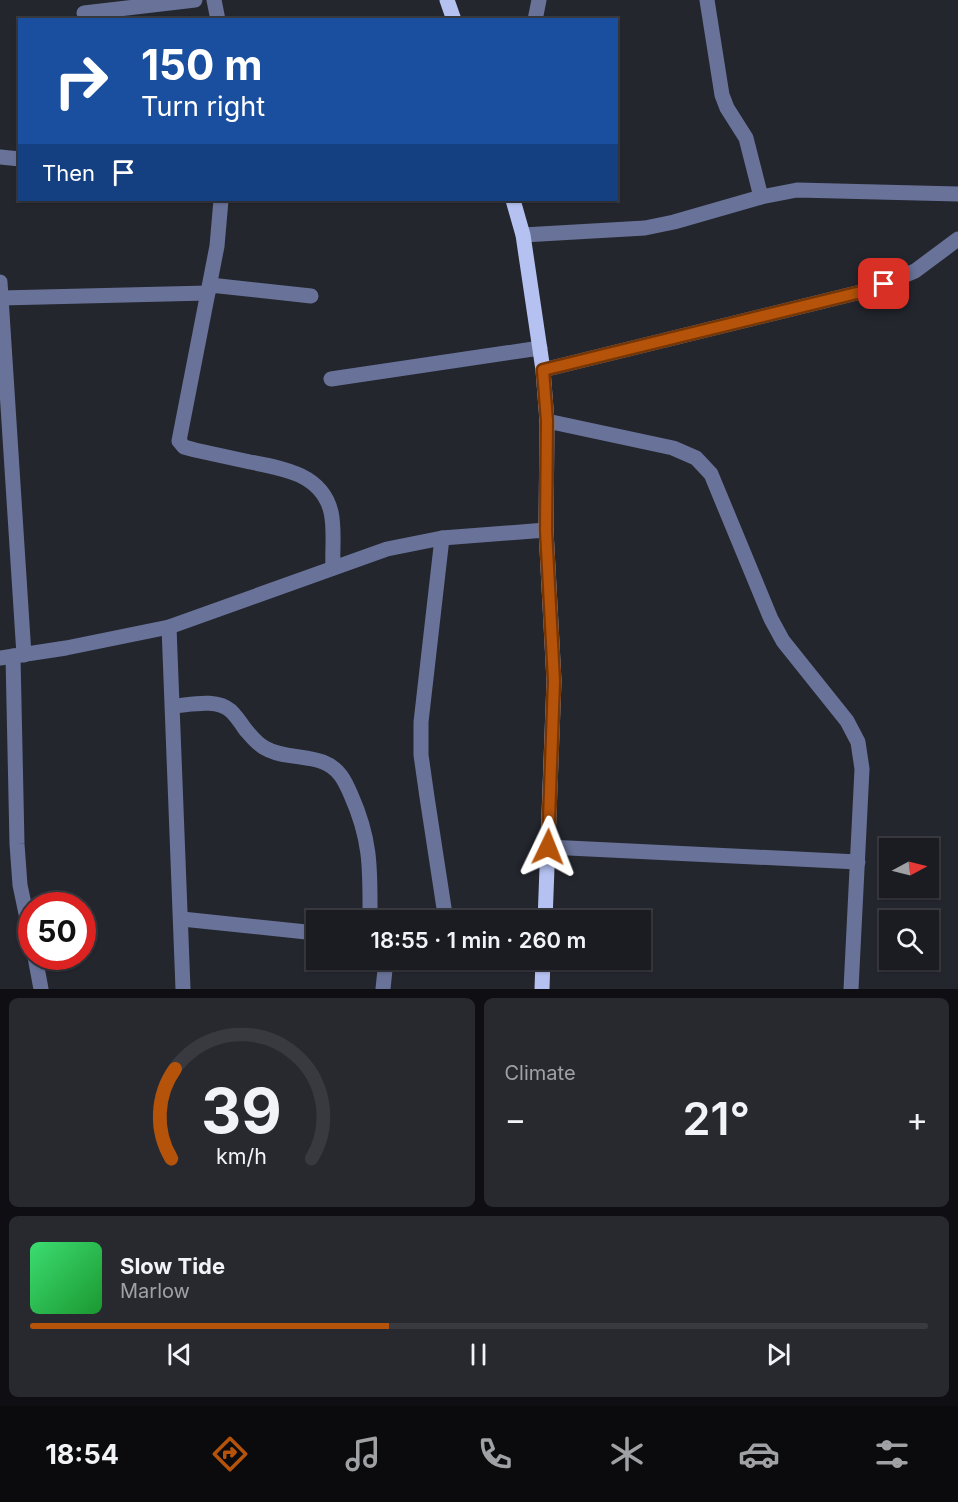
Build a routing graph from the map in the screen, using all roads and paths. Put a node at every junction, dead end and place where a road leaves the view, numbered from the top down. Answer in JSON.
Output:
{"nodes":[{"id":1,"x":195,"y":0,"type":"edge"},
{"id":2,"x":214,"y":0,"type":"edge"},
{"id":3,"x":447,"y":0,"type":"edge"},
{"id":4,"x":538,"y":0,"type":"edge"},
{"id":5,"x":707,"y":0,"type":"edge"},
{"id":6,"x":84,"y":13,"type":"dead end"},
{"id":7,"x":218,"y":18,"type":"edge"},
{"id":8,"x":453,"y":18,"type":"edge"},
{"id":9,"x":535,"y":18,"type":"edge"},
{"id":10,"x":0,"y":157,"type":"edge"},
{"id":11,"x":18,"y":159,"type":"edge"},
{"id":12,"x":958,"y":194,"type":"edge"},
{"id":13,"x":761,"y":197,"type":"junction"},
{"id":14,"x":222,"y":201,"type":"edge"},
{"id":15,"x":513,"y":201,"type":"edge"},
{"id":16,"x":523,"y":235,"type":"junction"},
{"id":17,"x":958,"y":239,"type":"edge"},
{"id":18,"x":209,"y":289,"type":"junction"},
{"id":19,"x":1,"y":290,"type":"edge"},
{"id":20,"x":311,"y":296,"type":"dead end"},
{"id":21,"x":540,"y":348,"type":"junction"},
{"id":22,"x":543,"y":370,"type":"junction"},
{"id":23,"x":331,"y":379,"type":"dead end"},
{"id":24,"x":547,"y":421,"type":"junction"},
{"id":25,"x":546,"y":530,"type":"junction"},
{"id":26,"x":442,"y":538,"type":"junction"},
{"id":27,"x":333,"y":568,"type":"junction"},
{"id":28,"x":169,"y":627,"type":"junction"},
{"id":29,"x":12,"y":657,"type":"edge"},
{"id":30,"x":173,"y":706,"type":"junction"},
{"id":31,"x":548,"y":847,"type":"junction"},
{"id":32,"x":858,"y":862,"type":"junction"},
{"id":33,"x":21,"y":892,"type":"edge"},
{"id":34,"x":370,"y":910,"type":"edge"},
{"id":35,"x":444,"y":910,"type":"edge"},
{"id":36,"x":545,"y":910,"type":"edge"},
{"id":37,"x":182,"y":919,"type":"junction"},
{"id":38,"x":306,"y":932,"type":"edge"},
{"id":39,"x":37,"y":970,"type":"edge"},
{"id":40,"x":385,"y":970,"type":"edge"},
{"id":41,"x":543,"y":970,"type":"edge"},
{"id":42,"x":41,"y":989,"type":"edge"},
{"id":43,"x":183,"y":989,"type":"edge"},
{"id":44,"x":383,"y":989,"type":"edge"},
{"id":45,"x":542,"y":989,"type":"edge"},
{"id":46,"x":851,"y":989,"type":"edge"}],
"edges":[{"from":1,"to":6,"type":"street"},
{"from":2,"to":7,"type":"street"},
{"from":3,"to":8,"type":"main road"},
{"from":4,"to":9,"type":"street"},
{"from":5,"to":13,"type":"street"},
{"from":10,"to":11,"type":"street"},
{"from":12,"to":13,"type":"street"},
{"from":13,"to":16,"type":"street"},
{"from":14,"to":18,"type":"street"},
{"from":15,"to":16,"type":"main road"},
{"from":16,"to":21,"type":"main road"},
{"from":17,"to":22,"type":"street"},
{"from":18,"to":19,"type":"street"},
{"from":18,"to":20,"type":"street"},
{"from":18,"to":27,"type":"street"},
{"from":19,"to":29,"type":"street"},
{"from":21,"to":22,"type":"main road"},
{"from":21,"to":23,"type":"street"},
{"from":22,"to":24,"type":"main road"},
{"from":24,"to":25,"type":"main road"},
{"from":24,"to":32,"type":"street"},
{"from":25,"to":26,"type":"street"},
{"from":25,"to":31,"type":"main road"},
{"from":26,"to":27,"type":"street"},
{"from":26,"to":35,"type":"street"},
{"from":27,"to":28,"type":"street"},
{"from":28,"to":29,"type":"street"},
{"from":28,"to":30,"type":"street"},
{"from":29,"to":33,"type":"street"},
{"from":30,"to":34,"type":"street"},
{"from":30,"to":37,"type":"street"},
{"from":31,"to":32,"type":"street"},
{"from":31,"to":36,"type":"main road"},
{"from":32,"to":46,"type":"street"},
{"from":37,"to":38,"type":"street"},
{"from":37,"to":43,"type":"street"},
{"from":39,"to":42,"type":"street"},
{"from":40,"to":44,"type":"street"},
{"from":41,"to":45,"type":"main road"}]}
